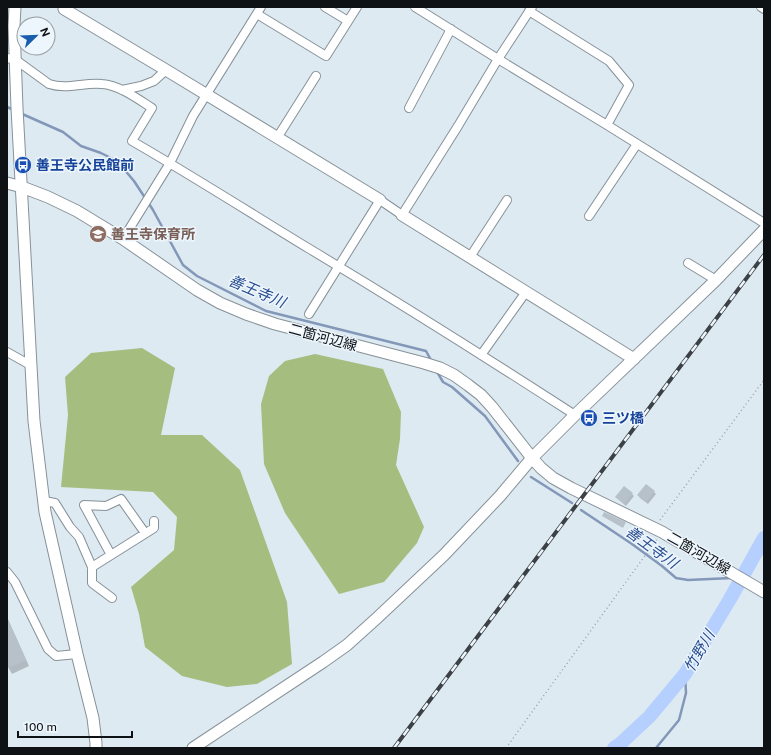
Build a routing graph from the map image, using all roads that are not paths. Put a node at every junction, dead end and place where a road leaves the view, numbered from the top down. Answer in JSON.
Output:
{"nodes":[{"id":1,"x":15,"y":7,"type":"edge"},
{"id":2,"x":261,"y":7,"type":"edge"},
{"id":3,"x":325,"y":7,"type":"edge"},
{"id":4,"x":357,"y":7,"type":"edge"},
{"id":5,"x":415,"y":7,"type":"edge"},
{"id":6,"x":761,"y":7,"type":"edge"},
{"id":7,"x":61,"y":8,"type":"edge"},
{"id":8,"x":531,"y":9,"type":"edge"},
{"id":9,"x":764,"y":9,"type":"edge"},
{"id":10,"x":256,"y":14,"type":"junction"},
{"id":11,"x":348,"y":21,"type":"junction"},
{"id":12,"x":451,"y":30,"type":"junction"},
{"id":13,"x":11,"y":59,"type":"edge"},
{"id":14,"x":498,"y":59,"type":"junction"},
{"id":15,"x":166,"y":70,"type":"junction"},
{"id":16,"x":316,"y":76,"type":"dead end"},
{"id":17,"x":122,"y":90,"type":"junction"},
{"id":18,"x":206,"y":95,"type":"junction"},
{"id":19,"x":409,"y":108,"type":"dead end"},
{"id":20,"x":608,"y":125,"type":"junction"},
{"id":21,"x":277,"y":138,"type":"junction"},
{"id":22,"x":638,"y":144,"type":"junction"},
{"id":23,"x":170,"y":163,"type":"junction"},
{"id":24,"x":7,"y":183,"type":"edge"},
{"id":25,"x":22,"y":187,"type":"junction"},
{"id":26,"x":380,"y":200,"type":"junction"},
{"id":27,"x":507,"y":200,"type":"dead end"},
{"id":28,"x":402,"y":215,"type":"junction"},
{"id":29,"x":589,"y":216,"type":"dead end"},
{"id":30,"x":764,"y":223,"type":"edge"},
{"id":31,"x":764,"y":230,"type":"edge"},
{"id":32,"x":123,"y":239,"type":"junction"},
{"id":33,"x":470,"y":257,"type":"junction"},
{"id":34,"x":688,"y":263,"type":"dead end"},
{"id":35,"x":339,"y":266,"type":"junction"},
{"id":36,"x":716,"y":280,"type":"junction"},
{"id":37,"x":526,"y":292,"type":"junction"},
{"id":38,"x":309,"y":314,"type":"dead end"},
{"id":39,"x":7,"y":352,"type":"edge"},
{"id":40,"x":481,"y":355,"type":"junction"},
{"id":41,"x":634,"y":359,"type":"junction"},
{"id":42,"x":32,"y":366,"type":"junction"},
{"id":43,"x":575,"y":415,"type":"junction"},
{"id":44,"x":532,"y":458,"type":"junction"},
{"id":45,"x":44,"y":501,"type":"junction"},
{"id":46,"x":154,"y":521,"type":"dead end"},
{"id":47,"x":145,"y":533,"type":"junction"},
{"id":48,"x":111,"y":555,"type":"junction"},
{"id":49,"x":92,"y":568,"type":"junction"},
{"id":50,"x":7,"y":572,"type":"edge"},
{"id":51,"x":762,"y":590,"type":"edge"},
{"id":52,"x":112,"y":598,"type":"dead end"},
{"id":53,"x":77,"y":654,"type":"junction"},
{"id":54,"x":96,"y":748,"type":"edge"},
{"id":55,"x":193,"y":748,"type":"edge"}],
"edges":[{"from":1,"to":13,"type":"street"},
{"from":2,"to":10,"type":"street"},
{"from":3,"to":11,"type":"street"},
{"from":4,"to":11,"type":"street"},
{"from":5,"to":12,"type":"street"},
{"from":6,"to":9,"type":"street"},
{"from":7,"to":15,"type":"street"},
{"from":8,"to":14,"type":"street"},
{"from":8,"to":20,"type":"street"},
{"from":10,"to":11,"type":"street"},
{"from":10,"to":18,"type":"street"},
{"from":12,"to":14,"type":"street"},
{"from":12,"to":19,"type":"street"},
{"from":13,"to":17,"type":"street"},
{"from":13,"to":25,"type":"street"},
{"from":14,"to":20,"type":"street"},
{"from":14,"to":28,"type":"street"},
{"from":15,"to":17,"type":"street"},
{"from":15,"to":18,"type":"street"},
{"from":16,"to":21,"type":"street"},
{"from":17,"to":23,"type":"street"},
{"from":18,"to":21,"type":"street"},
{"from":18,"to":23,"type":"street"},
{"from":20,"to":22,"type":"street"},
{"from":21,"to":26,"type":"street"},
{"from":22,"to":29,"type":"street"},
{"from":22,"to":30,"type":"street"},
{"from":23,"to":32,"type":"street"},
{"from":23,"to":35,"type":"street"},
{"from":24,"to":25,"type":"street","name":"二箇河辺線"},
{"from":25,"to":32,"type":"street","name":"二箇河辺線"},
{"from":25,"to":42,"type":"street"},
{"from":26,"to":28,"type":"street"},
{"from":26,"to":35,"type":"street"},
{"from":27,"to":33,"type":"street"},
{"from":28,"to":33,"type":"street"},
{"from":31,"to":36,"type":"street"},
{"from":32,"to":44,"type":"street","name":"二箇河辺線"},
{"from":33,"to":37,"type":"street"},
{"from":34,"to":36,"type":"street"},
{"from":35,"to":38,"type":"street"},
{"from":35,"to":40,"type":"street"},
{"from":36,"to":41,"type":"street"},
{"from":37,"to":40,"type":"street"},
{"from":37,"to":41,"type":"street"},
{"from":39,"to":42,"type":"street"},
{"from":40,"to":43,"type":"street"},
{"from":41,"to":43,"type":"street"},
{"from":42,"to":45,"type":"street"},
{"from":43,"to":44,"type":"street"},
{"from":44,"to":51,"type":"street","name":"二箇河辺線"},
{"from":44,"to":55,"type":"street"},
{"from":45,"to":49,"type":"street"},
{"from":45,"to":53,"type":"street"},
{"from":46,"to":47,"type":"street"},
{"from":47,"to":48,"type":"street"},
{"from":47,"to":48,"type":"street"},
{"from":48,"to":49,"type":"street"},
{"from":49,"to":52,"type":"street"},
{"from":50,"to":53,"type":"street"},
{"from":53,"to":54,"type":"street"}]}
